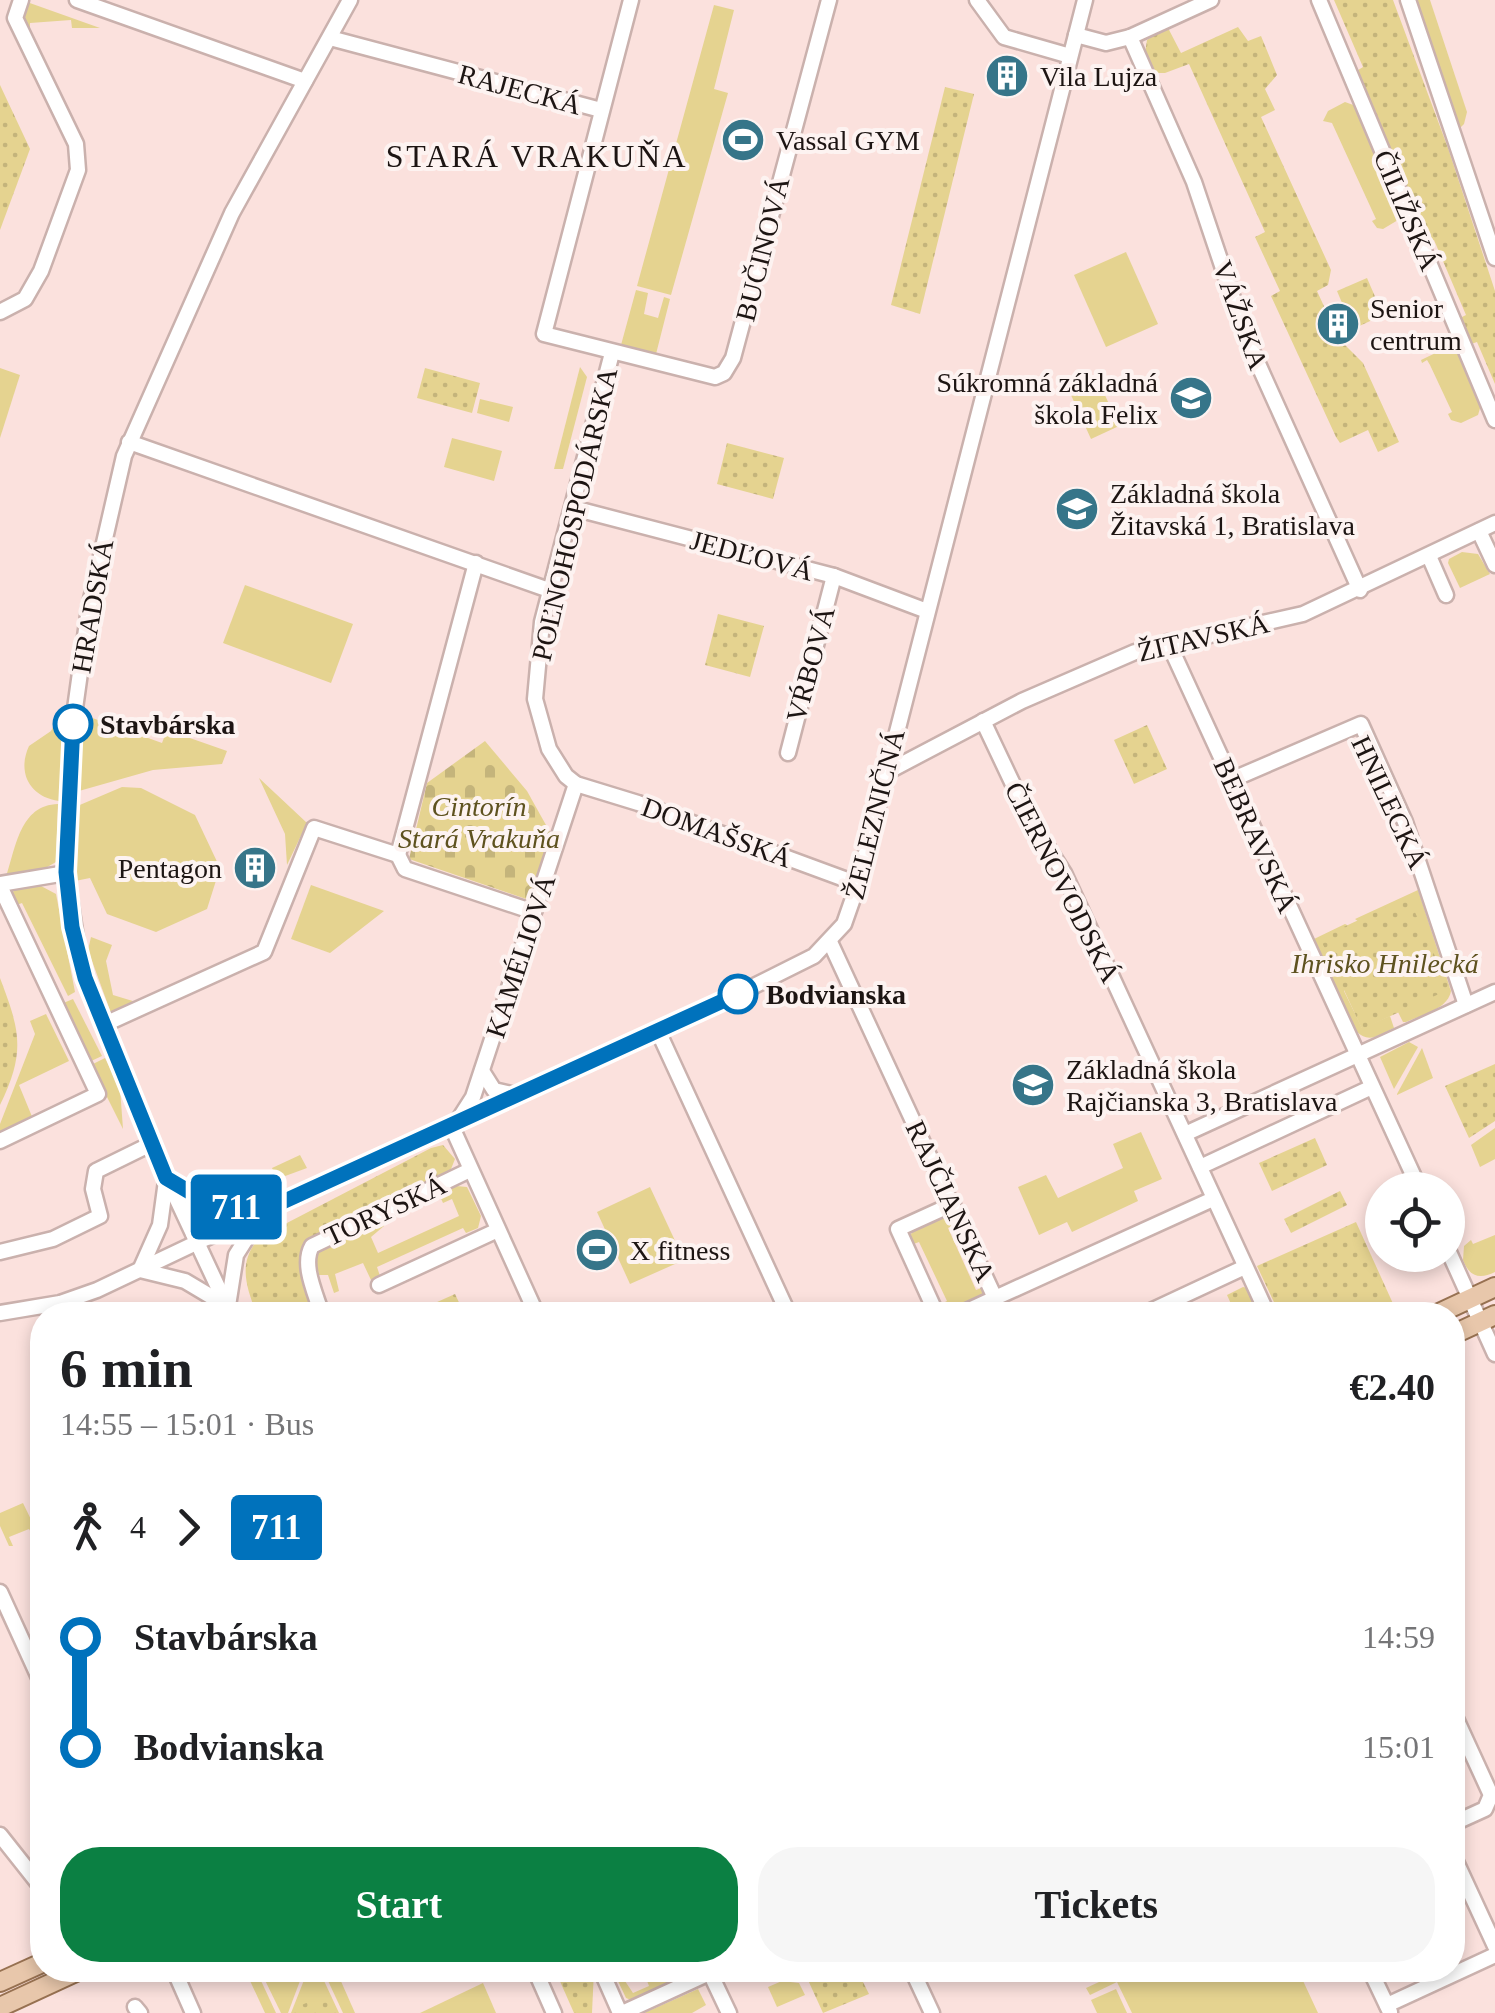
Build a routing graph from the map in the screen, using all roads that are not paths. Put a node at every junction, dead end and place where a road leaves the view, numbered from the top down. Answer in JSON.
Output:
{"nodes":[{"id":1,"x":21,"y":0,"type":"edge"},
{"id":2,"x":77,"y":0,"type":"edge"},
{"id":3,"x":350,"y":0,"type":"edge"},
{"id":4,"x":631,"y":0,"type":"edge"},
{"id":5,"x":977,"y":0,"type":"edge"},
{"id":6,"x":1085,"y":0,"type":"edge"},
{"id":7,"x":1211,"y":0,"type":"edge"},
{"id":8,"x":1319,"y":0,"type":"edge"},
{"id":9,"x":1408,"y":0,"type":"edge"},
{"id":10,"x":99,"y":4,"type":"edge"},
{"id":11,"x":828,"y":6,"type":"edge"},
{"id":12,"x":1076,"y":35,"type":"junction"},
{"id":13,"x":1130,"y":36,"type":"junction"},
{"id":14,"x":330,"y":38,"type":"junction"},
{"id":15,"x":1070,"y":56,"type":"junction"},
{"id":16,"x":305,"y":81,"type":"junction"},
{"id":17,"x":600,"y":110,"type":"junction"},
{"id":18,"x":1495,"y":258,"type":"edge"},
{"id":19,"x":0,"y":312,"type":"edge"},
{"id":20,"x":612,"y":353,"type":"junction"},
{"id":21,"x":1495,"y":420,"type":"edge"},
{"id":22,"x":130,"y":442,"type":"junction"},
{"id":23,"x":573,"y":508,"type":"junction"},
{"id":24,"x":1495,"y":523,"type":"edge"},
{"id":25,"x":1479,"y":531,"type":"junction"},
{"id":26,"x":1430,"y":556,"type":"junction"},
{"id":27,"x":476,"y":563,"type":"junction"},
{"id":28,"x":1495,"y":564,"type":"edge"},
{"id":29,"x":834,"y":576,"type":"junction"},
{"id":30,"x":550,"y":590,"type":"junction"},
{"id":31,"x":1360,"y":590,"type":"junction"},
{"id":32,"x":1446,"y":594,"type":"dead end"},
{"id":33,"x":928,"y":611,"type":"junction"},
{"id":34,"x":1168,"y":642,"type":"junction"},
{"id":35,"x":900,"y":714,"type":"junction"},
{"id":36,"x":983,"y":721,"type":"junction"},
{"id":37,"x":788,"y":753,"type":"dead end"},
{"id":38,"x":926,"y":754,"type":"junction"},
{"id":39,"x":884,"y":773,"type":"junction"},
{"id":40,"x":1232,"y":780,"type":"junction"},
{"id":41,"x":576,"y":784,"type":"junction"},
{"id":42,"x":398,"y":855,"type":"junction"},
{"id":43,"x":66,"y":872,"type":"junction"},
{"id":44,"x":858,"y":884,"type":"junction"},
{"id":45,"x":0,"y":885,"type":"edge"},
{"id":46,"x":534,"y":912,"type":"junction"},
{"id":47,"x":830,"y":942,"type":"junction"},
{"id":48,"x":1495,"y":992,"type":"edge"},
{"id":49,"x":1466,"y":1006,"type":"junction"},
{"id":50,"x":105,"y":1024,"type":"junction"},
{"id":51,"x":658,"y":1031,"type":"junction"},
{"id":52,"x":1357,"y":1056,"type":"junction"},
{"id":53,"x":482,"y":1072,"type":"junction"},
{"id":54,"x":1372,"y":1087,"type":"junction"},
{"id":55,"x":518,"y":1095,"type":"junction"},
{"id":56,"x":453,"y":1125,"type":"junction"},
{"id":57,"x":1185,"y":1134,"type":"junction"},
{"id":58,"x":0,"y":1141,"type":"edge"},
{"id":59,"x":152,"y":1144,"type":"junction"},
{"id":60,"x":1200,"y":1167,"type":"junction"},
{"id":61,"x":470,"y":1170,"type":"junction"},
{"id":62,"x":1412,"y":1172,"type":"edge"},
{"id":63,"x":166,"y":1178,"type":"junction"},
{"id":64,"x":1213,"y":1199,"type":"junction"},
{"id":65,"x":953,"y":1204,"type":"junction"},
{"id":66,"x":265,"y":1210,"type":"junction"},
{"id":67,"x":498,"y":1230,"type":"junction"},
{"id":68,"x":196,"y":1243,"type":"junction"},
{"id":69,"x":0,"y":1252,"type":"edge"},
{"id":70,"x":1245,"y":1267,"type":"junction"},
{"id":71,"x":140,"y":1270,"type":"junction"},
{"id":72,"x":1457,"y":1272,"type":"edge"},
{"id":73,"x":379,"y":1285,"type":"dead end"},
{"id":74,"x":1495,"y":1287,"type":"edge"},
{"id":75,"x":995,"y":1298,"type":"junction"},
{"id":76,"x":1468,"y":1299,"type":"junction"},
{"id":77,"x":62,"y":1302,"type":"edge"},
{"id":78,"x":216,"y":1302,"type":"edge"},
{"id":79,"x":225,"y":1302,"type":"edge"},
{"id":80,"x":230,"y":1302,"type":"edge"},
{"id":81,"x":318,"y":1302,"type":"edge"},
{"id":82,"x":531,"y":1302,"type":"edge"},
{"id":83,"x":782,"y":1302,"type":"edge"},
{"id":84,"x":931,"y":1302,"type":"edge"},
{"id":85,"x":986,"y":1302,"type":"edge"},
{"id":86,"x":1170,"y":1302,"type":"edge"},
{"id":87,"x":1262,"y":1302,"type":"edge"},
{"id":88,"x":1462,"y":1302,"type":"edge"},
{"id":89,"x":30,"y":1308,"type":"edge"},
{"id":90,"x":0,"y":1313,"type":"edge"},
{"id":91,"x":1487,"y":1318,"type":"edge"},
{"id":92,"x":1495,"y":1354,"type":"edge"},
{"id":93,"x":0,"y":1592,"type":"edge"},
{"id":94,"x":30,"y":1658,"type":"edge"},
{"id":95,"x":1465,"y":1739,"type":"edge"},
{"id":96,"x":1465,"y":1818,"type":"edge"},
{"id":97,"x":0,"y":1836,"type":"edge"},
{"id":98,"x":30,"y":1873,"type":"edge"},
{"id":99,"x":1465,"y":1881,"type":"edge"},
{"id":100,"x":1493,"y":1942,"type":"edge"},
{"id":101,"x":1495,"y":1955,"type":"edge"},
{"id":102,"x":30,"y":1968,"type":"edge"},
{"id":103,"x":1465,"y":1970,"type":"edge"},
{"id":104,"x":0,"y":1982,"type":"edge"},
{"id":105,"x":54,"y":1982,"type":"edge"},
{"id":106,"x":179,"y":1982,"type":"edge"},
{"id":107,"x":540,"y":1982,"type":"edge"},
{"id":108,"x":607,"y":1982,"type":"edge"},
{"id":109,"x":682,"y":1982,"type":"edge"},
{"id":110,"x":691,"y":1982,"type":"edge"},
{"id":111,"x":716,"y":1982,"type":"edge"},
{"id":112,"x":918,"y":1982,"type":"edge"},
{"id":113,"x":1376,"y":1982,"type":"edge"},
{"id":114,"x":1442,"y":1982,"type":"edge"},
{"id":115,"x":683,"y":1985,"type":"junction"},
{"id":116,"x":0,"y":2007,"type":"edge"},
{"id":117,"x":1389,"y":2009,"type":"edge"},
{"id":118,"x":193,"y":2013,"type":"edge"},
{"id":119,"x":554,"y":2013,"type":"edge"},
{"id":120,"x":621,"y":2013,"type":"edge"},
{"id":121,"x":729,"y":2013,"type":"edge"},
{"id":122,"x":932,"y":2013,"type":"edge"}],
"edges":[{"from":1,"to":19,"type":"street"},
{"from":2,"to":10,"type":"street"},
{"from":3,"to":14,"type":"street","name":"HRADSKÁ"},
{"from":4,"to":17,"type":"street","name":"RAJECKÁ"},
{"from":5,"to":15,"type":"street"},
{"from":6,"to":12,"type":"street","name":"ŽELEZNIČNÁ"},
{"from":7,"to":13,"type":"street"},
{"from":8,"to":21,"type":"street","name":"ČILIŽSKÁ"},
{"from":9,"to":18,"type":"street"},
{"from":10,"to":16,"type":"street"},
{"from":11,"to":20,"type":"street","name":"BUČINOVÁ"},
{"from":12,"to":13,"type":"street"},
{"from":12,"to":15,"type":"street","name":"ŽELEZNIČNÁ"},
{"from":13,"to":31,"type":"street","name":"VÁŽSKA"},
{"from":14,"to":16,"type":"street","name":"HRADSKÁ"},
{"from":14,"to":17,"type":"street","name":"RAJECKÁ"},
{"from":15,"to":33,"type":"street","name":"ŽELEZNIČNÁ"},
{"from":16,"to":22,"type":"street","name":"HRADSKÁ"},
{"from":17,"to":20,"type":"street"},
{"from":20,"to":23,"type":"street","name":"POĽNOHOSPODÁRSKA"},
{"from":22,"to":27,"type":"street"},
{"from":22,"to":43,"type":"street","name":"HRADSKÁ"},
{"from":23,"to":29,"type":"street","name":"JEDĽOVÁ"},
{"from":23,"to":30,"type":"street","name":"POĽNOHOSPODÁRSKA"},
{"from":24,"to":25,"type":"street","name":"ŽITAVSKÁ"},
{"from":25,"to":26,"type":"street","name":"ŽITAVSKÁ"},
{"from":25,"to":28,"type":"street"},
{"from":26,"to":31,"type":"street","name":"ŽITAVSKÁ"},
{"from":26,"to":32,"type":"street"},
{"from":27,"to":30,"type":"street"},
{"from":27,"to":42,"type":"street"},
{"from":29,"to":33,"type":"street","name":"JEDĽOVÁ"},
{"from":29,"to":37,"type":"street","name":"VŔBOVÁ"},
{"from":30,"to":41,"type":"street","name":"POĽNOHOSPODÁRSKA"},
{"from":31,"to":34,"type":"street","name":"ŽITAVSKÁ"},
{"from":33,"to":35,"type":"street","name":"ŽELEZNIČNÁ"},
{"from":34,"to":36,"type":"street","name":"ŽITAVSKÁ"},
{"from":34,"to":40,"type":"street","name":"BEBRAVSKÁ"},
{"from":35,"to":38,"type":"street"},
{"from":35,"to":39,"type":"street","name":"ŽELEZNIČNÁ"},
{"from":36,"to":38,"type":"street","name":"ŽITAVSKÁ"},
{"from":36,"to":57,"type":"street","name":"ČIERNOVODSKÁ"},
{"from":38,"to":39,"type":"street","name":"ŽITAVSKÁ"},
{"from":39,"to":44,"type":"street","name":"ŽELEZNIČNÁ"},
{"from":40,"to":49,"type":"street","name":"HNILECKÁ"},
{"from":40,"to":52,"type":"street","name":"BEBRAVSKÁ"},
{"from":41,"to":44,"type":"street","name":"DOMAŠSKÁ"},
{"from":41,"to":46,"type":"street","name":"KAMÉLIOVÁ"},
{"from":42,"to":46,"type":"street"},
{"from":42,"to":50,"type":"street"},
{"from":43,"to":45,"type":"street"},
{"from":43,"to":50,"type":"street","name":"HRADSKÁ"},
{"from":44,"to":47,"type":"street","name":"ŽELEZNIČNÁ"},
{"from":45,"to":58,"type":"street"},
{"from":46,"to":53,"type":"street","name":"KAMÉLIOVÁ"},
{"from":47,"to":51,"type":"street","name":"ŽELEZNIČNÁ"},
{"from":47,"to":65,"type":"street","name":"RAJČIANSKA"},
{"from":48,"to":49,"type":"street"},
{"from":49,"to":52,"type":"street"},
{"from":50,"to":59,"type":"street","name":"HRADSKÁ"},
{"from":51,"to":55,"type":"street","name":"ŽELEZNIČNÁ"},
{"from":51,"to":83,"type":"street"},
{"from":52,"to":54,"type":"street","name":"BEBRAVSKÁ"},
{"from":52,"to":57,"type":"street"},
{"from":53,"to":55,"type":"street","name":"KAMÉLIOVÁ"},
{"from":53,"to":56,"type":"street","name":"KAMÉLIOVÁ"},
{"from":54,"to":60,"type":"street"},
{"from":54,"to":62,"type":"street","name":"BEBRAVSKÁ"},
{"from":55,"to":56,"type":"street","name":"ŽELEZNIČNÁ"},
{"from":56,"to":61,"type":"street"},
{"from":56,"to":66,"type":"street","name":"ŽELEZNIČNÁ"},
{"from":57,"to":60,"type":"street","name":"ČIERNOVODSKÁ"},
{"from":59,"to":63,"type":"street","name":"HRADSKÁ"},
{"from":59,"to":69,"type":"street"},
{"from":60,"to":64,"type":"street","name":"ČIERNOVODSKÁ"},
{"from":61,"to":67,"type":"street"},
{"from":61,"to":81,"type":"street","name":"TORYSKÁ"},
{"from":63,"to":66,"type":"street"},
{"from":63,"to":68,"type":"street","name":"HRADSKÁ"},
{"from":63,"to":71,"type":"street"},
{"from":64,"to":70,"type":"street","name":"ČIERNOVODSKÁ"},
{"from":64,"to":75,"type":"street","name":"RAJČIANSKA"},
{"from":65,"to":75,"type":"street","name":"RAJČIANSKA"},
{"from":65,"to":84,"type":"street"},
{"from":66,"to":68,"type":"street","name":"ŽELEZNIČNÁ"},
{"from":66,"to":80,"type":"street"},
{"from":67,"to":73,"type":"street"},
{"from":67,"to":82,"type":"street"},
{"from":68,"to":71,"type":"street","name":"ŽELEZNIČNÁ"},
{"from":68,"to":79,"type":"street","name":"HRADSKÁ"},
{"from":70,"to":86,"type":"street"},
{"from":70,"to":87,"type":"street","name":"ČIERNOVODSKÁ"},
{"from":71,"to":77,"type":"street","name":"ŽELEZNIČNÁ"},
{"from":71,"to":78,"type":"street"},
{"from":72,"to":76,"type":"street"},
{"from":74,"to":76,"type":"main road"},
{"from":75,"to":85,"type":"street"},
{"from":76,"to":88,"type":"main road"},
{"from":76,"to":91,"type":"street"},
{"from":89,"to":90,"type":"street","name":"ŽELEZNIČNÁ"},
{"from":91,"to":92,"type":"street"},
{"from":93,"to":94,"type":"street"},
{"from":95,"to":96,"type":"street"},
{"from":97,"to":98,"type":"street"},
{"from":99,"to":100,"type":"street"},
{"from":101,"to":103,"type":"street"},
{"from":102,"to":104,"type":"main road"},
{"from":105,"to":116,"type":"main road"},
{"from":106,"to":118,"type":"street"},
{"from":107,"to":119,"type":"street"},
{"from":108,"to":120,"type":"street"},
{"from":109,"to":115,"type":"street"},
{"from":110,"to":115,"type":"street"},
{"from":111,"to":121,"type":"street"},
{"from":112,"to":122,"type":"street"},
{"from":113,"to":117,"type":"street"},
{"from":114,"to":117,"type":"street"},
{"from":115,"to":120,"type":"street"}]}
